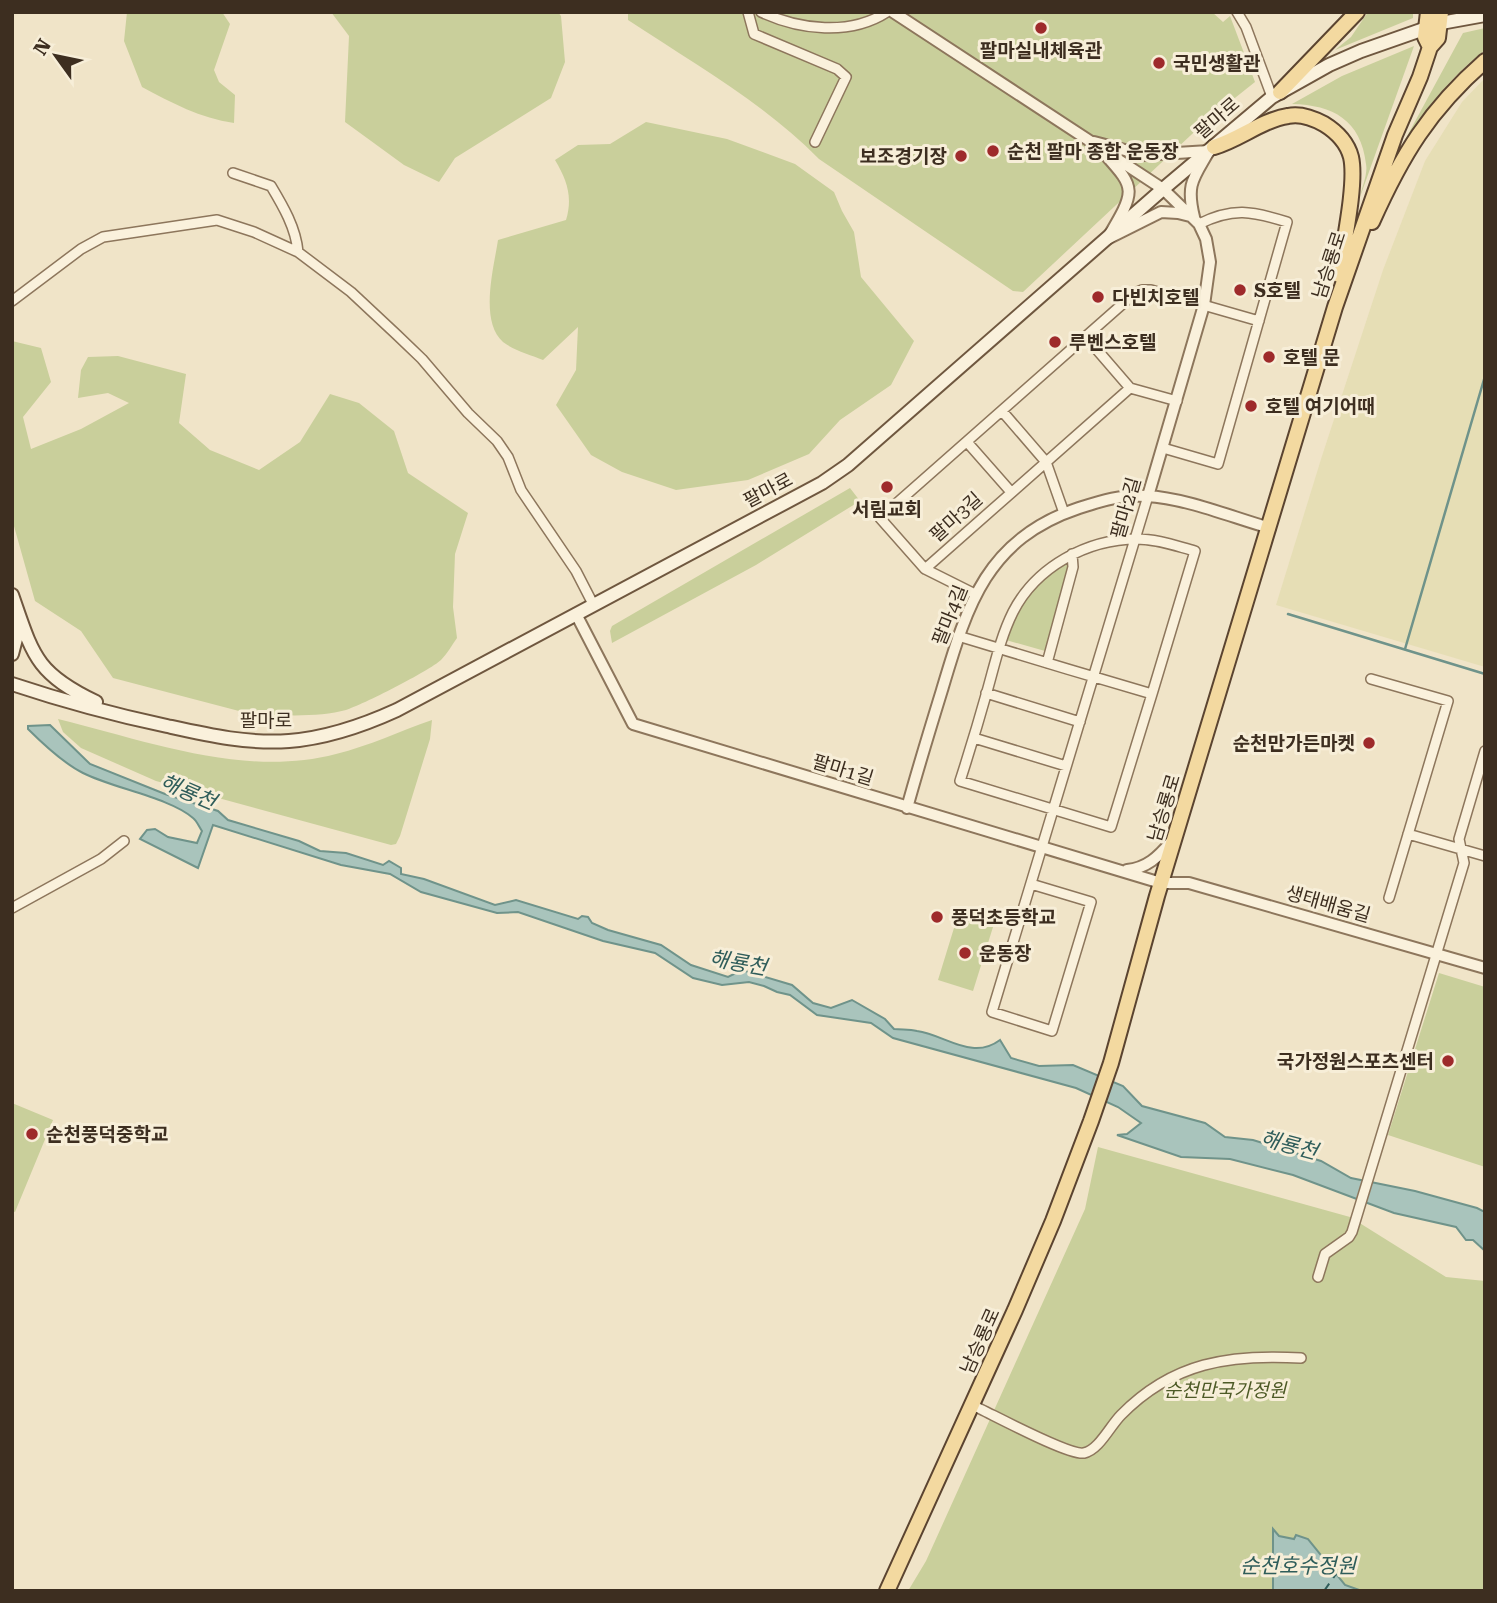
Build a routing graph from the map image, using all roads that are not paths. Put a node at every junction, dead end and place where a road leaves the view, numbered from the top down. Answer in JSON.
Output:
{"nodes":[{"id":1,"x":748,"y":12,"type":"edge"},
{"id":2,"x":761,"y":12,"type":"edge"},
{"id":3,"x":1237,"y":12,"type":"edge"},
{"id":4,"x":1357,"y":12,"type":"edge"},
{"id":5,"x":1428,"y":12,"type":"edge"},
{"id":6,"x":886,"y":13,"type":"edge"},
{"id":7,"x":1485,"y":15,"type":"edge"},
{"id":8,"x":1459,"y":16,"type":"edge"},
{"id":9,"x":1436,"y":21,"type":"edge"},
{"id":10,"x":1485,"y":61,"type":"edge"},
{"id":11,"x":1276,"y":95,"type":"junction"},
{"id":12,"x":815,"y":142,"type":"dead end"},
{"id":13,"x":1094,"y":142,"type":"junction"},
{"id":14,"x":1211,"y":149,"type":"junction"},
{"id":15,"x":233,"y":173,"type":"dead end"},
{"id":16,"x":1163,"y":190,"type":"junction"},
{"id":17,"x":1197,"y":220,"type":"junction"},
{"id":18,"x":1107,"y":239,"type":"junction"},
{"id":19,"x":298,"y":252,"type":"junction"},
{"id":20,"x":12,"y":301,"type":"edge"},
{"id":21,"x":1204,"y":305,"type":"junction"},
{"id":22,"x":1335,"y":307,"type":"junction"},
{"id":23,"x":1259,"y":321,"type":"junction"},
{"id":24,"x":1086,"y":337,"type":"junction"},
{"id":25,"x":1130,"y":388,"type":"junction"},
{"id":26,"x":1177,"y":401,"type":"junction"},
{"id":27,"x":1002,"y":411,"type":"junction"},
{"id":28,"x":967,"y":442,"type":"junction"},
{"id":29,"x":1163,"y":448,"type":"junction"},
{"id":30,"x":1046,"y":462,"type":"junction"},
{"id":31,"x":1011,"y":492,"type":"junction"},
{"id":32,"x":1148,"y":496,"type":"junction"},
{"id":33,"x":1064,"y":513,"type":"junction"},
{"id":34,"x":1270,"y":528,"type":"junction"},
{"id":35,"x":1135,"y":539,"type":"junction"},
{"id":36,"x":1072,"y":554,"type":"junction"},
{"id":37,"x":925,"y":569,"type":"junction"},
{"id":38,"x":975,"y":594,"type":"junction"},
{"id":39,"x":12,"y":595,"type":"edge"},
{"id":40,"x":593,"y":604,"type":"junction"},
{"id":41,"x":12,"y":605,"type":"edge"},
{"id":42,"x":576,"y":614,"type":"junction"},
{"id":43,"x":958,"y":636,"type":"junction"},
{"id":44,"x":999,"y":649,"type":"junction"},
{"id":45,"x":12,"y":654,"type":"edge"},
{"id":46,"x":1047,"y":663,"type":"junction"},
{"id":47,"x":1093,"y":677,"type":"junction"},
{"id":48,"x":1371,"y":678,"type":"dead end"},
{"id":49,"x":12,"y":684,"type":"edge"},
{"id":50,"x":986,"y":693,"type":"junction"},
{"id":51,"x":1152,"y":694,"type":"junction"},
{"id":52,"x":124,"y":716,"type":"junction"},
{"id":53,"x":1080,"y":722,"type":"junction"},
{"id":54,"x":974,"y":738,"type":"junction"},
{"id":55,"x":1485,"y":751,"type":"edge"},
{"id":56,"x":1066,"y":766,"type":"junction"},
{"id":57,"x":907,"y":808,"type":"junction"},
{"id":58,"x":1053,"y":810,"type":"junction"},
{"id":59,"x":1408,"y":834,"type":"junction"},
{"id":60,"x":1175,"y":838,"type":"junction"},
{"id":61,"x":124,"y":841,"type":"dead end"},
{"id":62,"x":1042,"y":848,"type":"junction"},
{"id":63,"x":1461,"y":849,"type":"junction"},
{"id":64,"x":1485,"y":856,"type":"edge"},
{"id":65,"x":1119,"y":871,"type":"junction"},
{"id":66,"x":1161,"y":883,"type":"junction"},
{"id":67,"x":1031,"y":884,"type":"junction"},
{"id":68,"x":1389,"y":898,"type":"dead end"},
{"id":69,"x":12,"y":908,"type":"edge"},
{"id":70,"x":1436,"y":953,"type":"junction"},
{"id":71,"x":1485,"y":968,"type":"edge"},
{"id":72,"x":1318,"y":1278,"type":"dead end"},
{"id":73,"x":1301,"y":1358,"type":"dead end"},
{"id":74,"x":972,"y":1405,"type":"junction"},
{"id":75,"x":887,"y":1591,"type":"edge"}],
"edges":[{"from":1,"to":12,"type":"street"},
{"from":2,"to":6,"type":"street"},
{"from":3,"to":11,"type":"street"},
{"from":4,"to":11,"type":"main road"},
{"from":5,"to":9,"type":"main road"},
{"from":6,"to":13,"type":"street"},
{"from":7,"to":8,"type":"main road","name":"팔마로"},
{"from":8,"to":9,"type":"main road","name":"팔마로"},
{"from":9,"to":11,"type":"main road","name":"팔마로"},
{"from":9,"to":22,"type":"main road","name":"남승룡로"},
{"from":10,"to":22,"type":"main road"},
{"from":11,"to":14,"type":"main road","name":"팔마로"},
{"from":13,"to":14,"type":"street"},
{"from":13,"to":16,"type":"street"},
{"from":13,"to":18,"type":"street"},
{"from":14,"to":16,"type":"main road","name":"팔마로"},
{"from":14,"to":17,"type":"street","name":"팔마2길"},
{"from":14,"to":22,"type":"main road"},
{"from":15,"to":19,"type":"street"},
{"from":16,"to":17,"type":"street"},
{"from":16,"to":18,"type":"main road","name":"팔마로"},
{"from":17,"to":18,"type":"street"},
{"from":17,"to":21,"type":"street","name":"팔마2길"},
{"from":17,"to":23,"type":"street"},
{"from":18,"to":40,"type":"main road","name":"팔마로"},
{"from":19,"to":20,"type":"street"},
{"from":19,"to":40,"type":"street"},
{"from":21,"to":23,"type":"street"},
{"from":21,"to":24,"type":"street"},
{"from":21,"to":26,"type":"street","name":"팔마2길"},
{"from":22,"to":34,"type":"main road","name":"남승룡로"},
{"from":23,"to":29,"type":"street"},
{"from":24,"to":25,"type":"street"},
{"from":24,"to":27,"type":"street"},
{"from":25,"to":26,"type":"street"},
{"from":25,"to":30,"type":"street","name":"팔마3길"},
{"from":26,"to":29,"type":"street","name":"팔마2길"},
{"from":27,"to":28,"type":"street"},
{"from":27,"to":30,"type":"street"},
{"from":28,"to":31,"type":"street","name":"팔마3길"},
{"from":28,"to":37,"type":"street"},
{"from":29,"to":32,"type":"street","name":"팔마2길"},
{"from":30,"to":31,"type":"street","name":"팔마3길"},
{"from":30,"to":33,"type":"street"},
{"from":31,"to":37,"type":"street","name":"팔마3길"},
{"from":32,"to":33,"type":"street","name":"팔마4길"},
{"from":32,"to":34,"type":"street","name":"팔마4길"},
{"from":32,"to":35,"type":"street","name":"팔마2길"},
{"from":33,"to":38,"type":"street","name":"팔마4길"},
{"from":34,"to":60,"type":"main road","name":"남승룡로"},
{"from":35,"to":36,"type":"street"},
{"from":35,"to":47,"type":"street","name":"팔마2길"},
{"from":35,"to":51,"type":"street"},
{"from":36,"to":44,"type":"street"},
{"from":36,"to":46,"type":"street"},
{"from":37,"to":38,"type":"street"},
{"from":38,"to":43,"type":"street","name":"팔마4길"},
{"from":39,"to":52,"type":"main road"},
{"from":40,"to":42,"type":"main road","name":"팔마로"},
{"from":41,"to":45,"type":"main road"},
{"from":42,"to":52,"type":"main road","name":"팔마로"},
{"from":42,"to":57,"type":"street","name":"팔마1길"},
{"from":43,"to":44,"type":"street"},
{"from":43,"to":57,"type":"street","name":"팔마4길"},
{"from":44,"to":46,"type":"street"},
{"from":44,"to":50,"type":"street"},
{"from":46,"to":47,"type":"street"},
{"from":47,"to":51,"type":"street"},
{"from":47,"to":53,"type":"street","name":"팔마2길"},
{"from":48,"to":59,"type":"street"},
{"from":49,"to":52,"type":"main road","name":"팔마로"},
{"from":50,"to":53,"type":"street"},
{"from":50,"to":54,"type":"street"},
{"from":51,"to":58,"type":"street"},
{"from":53,"to":56,"type":"street","name":"팔마2길"},
{"from":54,"to":56,"type":"street"},
{"from":54,"to":58,"type":"street"},
{"from":55,"to":63,"type":"street"},
{"from":56,"to":58,"type":"street","name":"팔마2길"},
{"from":57,"to":62,"type":"street","name":"팔마1길"},
{"from":58,"to":62,"type":"street","name":"팔마2길"},
{"from":59,"to":63,"type":"street"},
{"from":59,"to":68,"type":"street"},
{"from":60,"to":65,"type":"street"},
{"from":60,"to":66,"type":"main road","name":"남승룡로"},
{"from":61,"to":69,"type":"street"},
{"from":62,"to":65,"type":"street","name":"팔마1길"},
{"from":62,"to":67,"type":"street","name":"팔마2길"},
{"from":63,"to":64,"type":"street"},
{"from":63,"to":70,"type":"street"},
{"from":65,"to":66,"type":"street","name":"팔마1길"},
{"from":66,"to":70,"type":"street","name":"생태배움길"},
{"from":66,"to":74,"type":"main road","name":"남승룡로"},
{"from":67,"to":67,"type":"street","name":"팔마2길"},
{"from":70,"to":71,"type":"street","name":"생태배움길"},
{"from":70,"to":72,"type":"street"},
{"from":73,"to":74,"type":"street"},
{"from":74,"to":75,"type":"main road","name":"남승룡로"}]}
